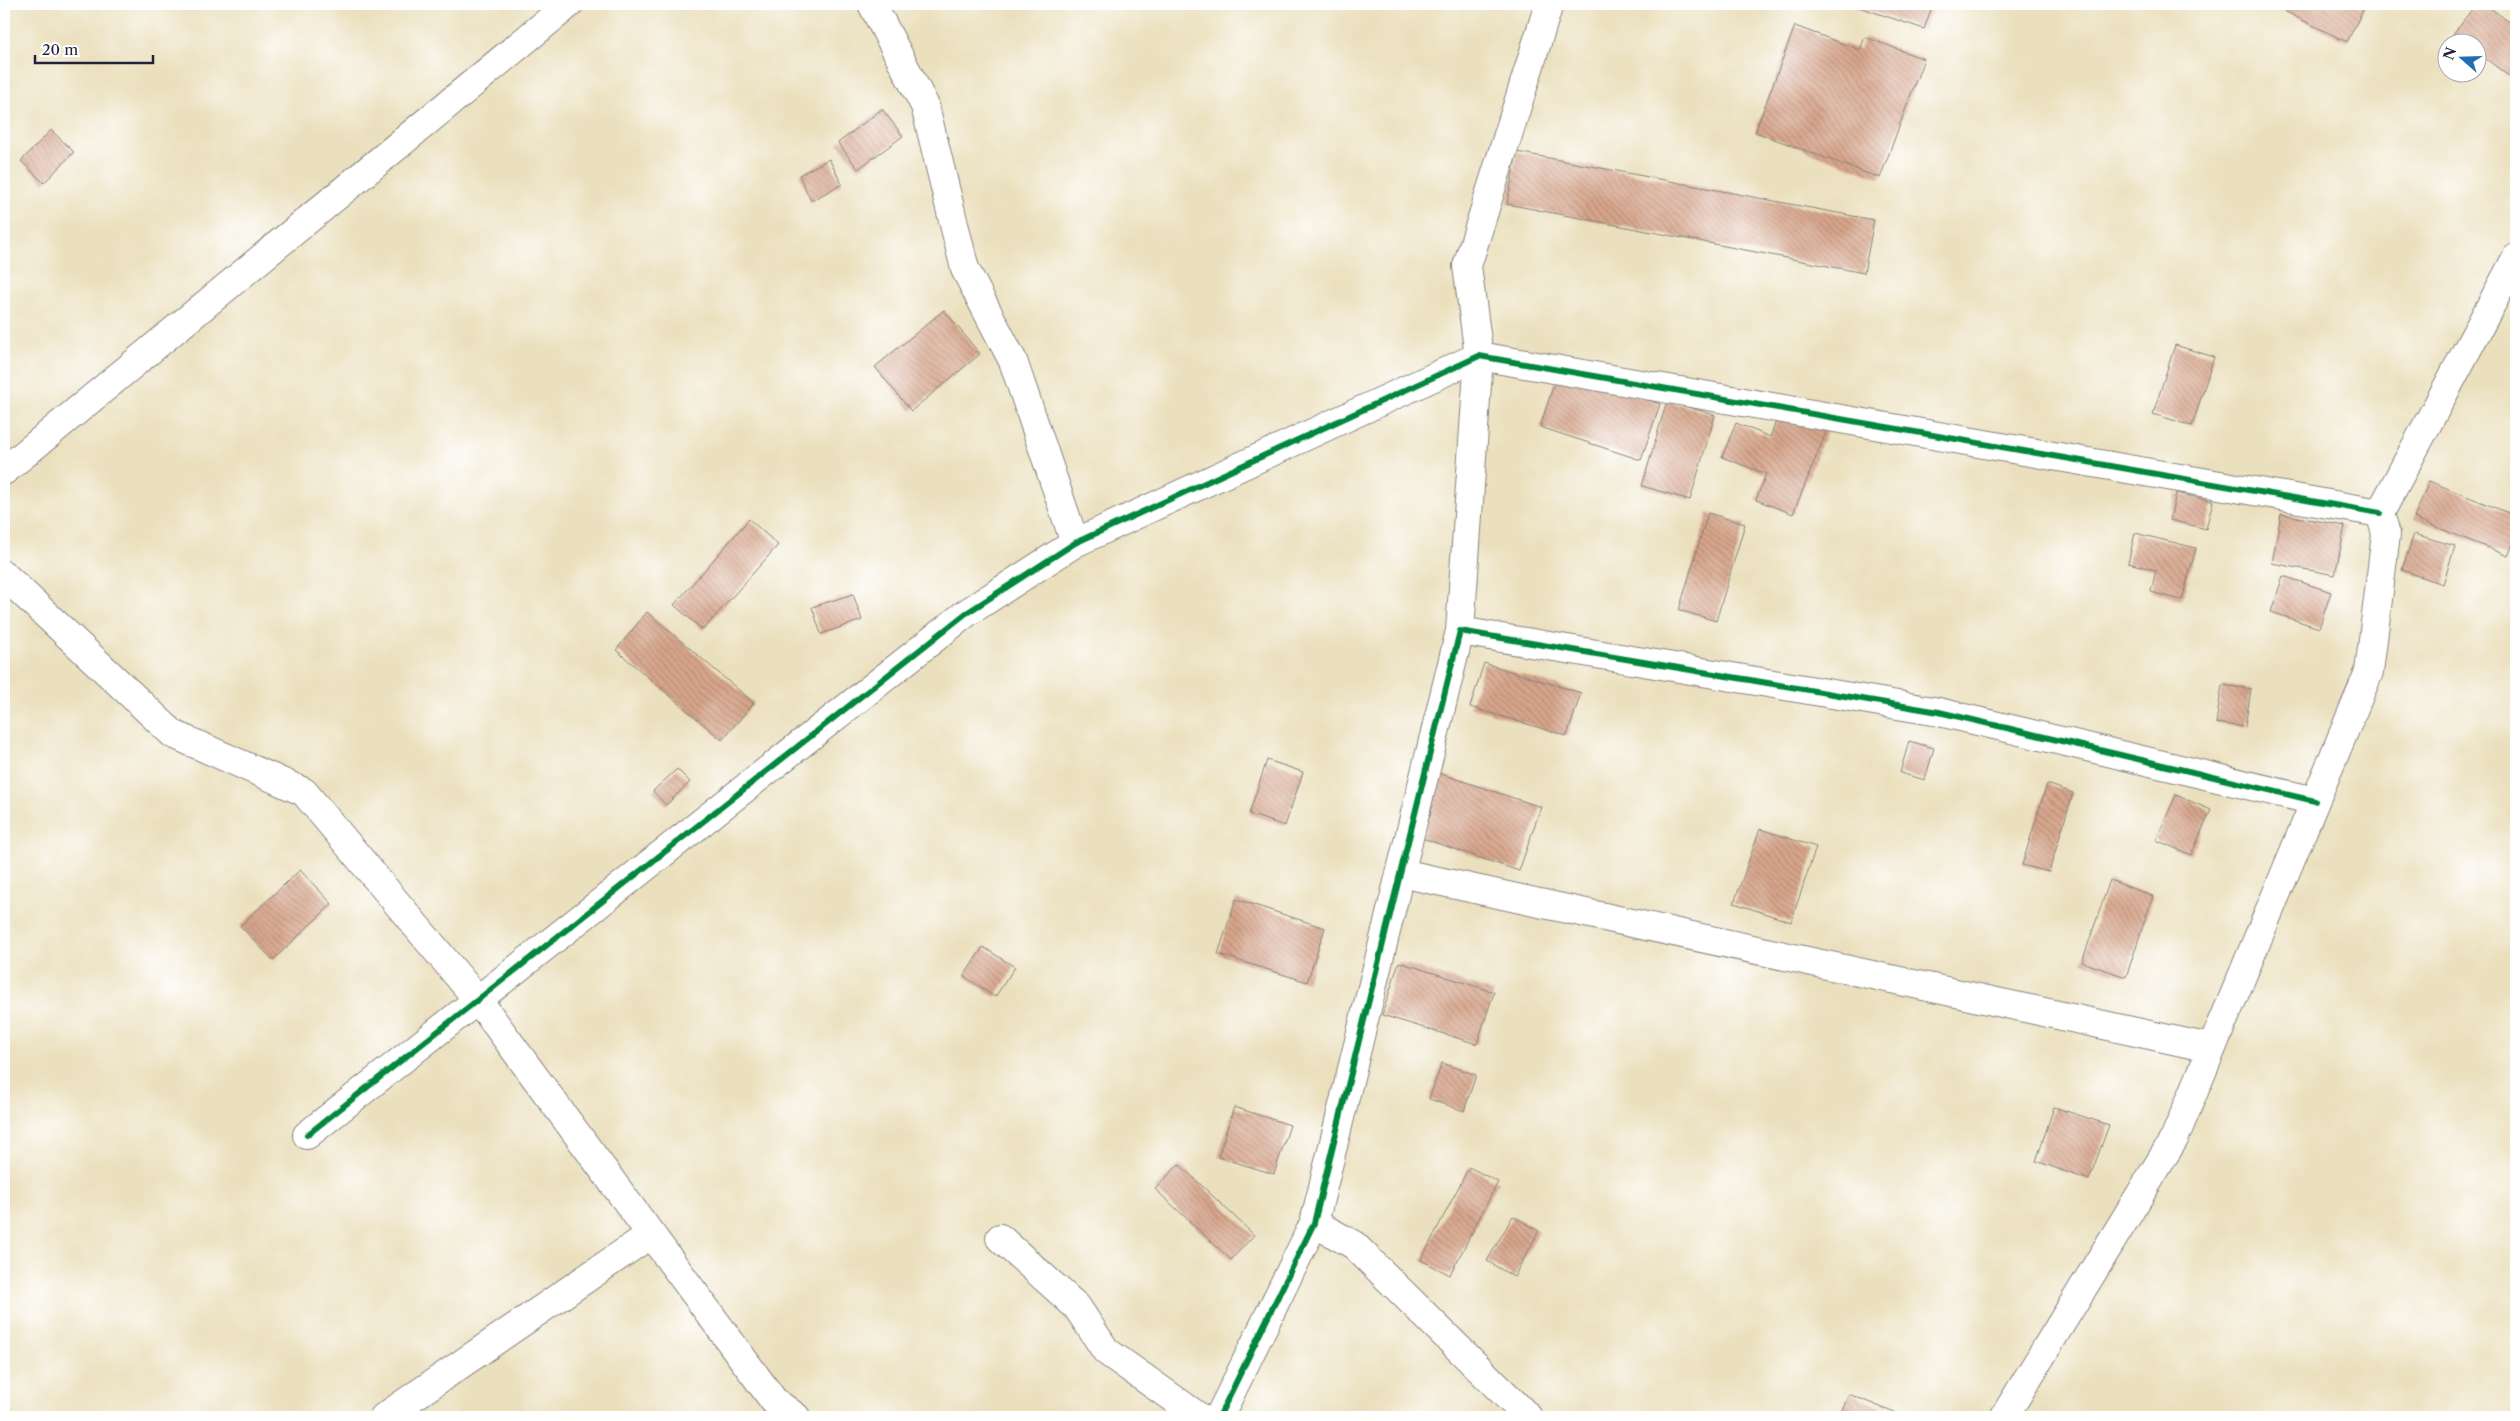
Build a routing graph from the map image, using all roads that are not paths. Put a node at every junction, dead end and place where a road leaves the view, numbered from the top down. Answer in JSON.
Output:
{"nodes":[{"id":1,"x":569,"y":4,"type":"edge"},
{"id":2,"x":872,"y":4,"type":"edge"},
{"id":3,"x":1549,"y":4,"type":"edge"},
{"id":4,"x":2516,"y":258,"type":"edge"},
{"id":5,"x":1479,"y":356,"type":"junction"},
{"id":6,"x":4,"y":471,"type":"edge"},
{"id":7,"x":2380,"y":513,"type":"junction"},
{"id":8,"x":1075,"y":543,"type":"junction"},
{"id":9,"x":4,"y":575,"type":"edge"},
{"id":10,"x":1460,"y":631,"type":"junction"},
{"id":11,"x":2315,"y":801,"type":"junction"},
{"id":12,"x":1401,"y":873,"type":"junction"},
{"id":13,"x":478,"y":1000,"type":"junction"},
{"id":14,"x":2210,"y":1048,"type":"junction"},
{"id":15,"x":308,"y":1135,"type":"dead end"},
{"id":16,"x":1314,"y":1223,"type":"junction"},
{"id":17,"x":651,"y":1234,"type":"junction"},
{"id":18,"x":1000,"y":1238,"type":"dead end"},
{"id":19,"x":769,"y":1409,"type":"edge"},
{"id":20,"x":384,"y":1417,"type":"edge"},
{"id":21,"x":796,"y":1417,"type":"edge"},
{"id":22,"x":1200,"y":1417,"type":"edge"},
{"id":23,"x":1219,"y":1417,"type":"edge"},
{"id":24,"x":1528,"y":1417,"type":"edge"},
{"id":25,"x":2004,"y":1417,"type":"edge"}],
"edges":[{"from":1,"to":6,"type":"street"},
{"from":2,"to":8,"type":"street"},
{"from":3,"to":5,"type":"street"},
{"from":4,"to":7,"type":"street"},
{"from":5,"to":7,"type":"street"},
{"from":5,"to":8,"type":"street"},
{"from":5,"to":10,"type":"street"},
{"from":7,"to":11,"type":"street"},
{"from":8,"to":13,"type":"street"},
{"from":9,"to":13,"type":"street"},
{"from":10,"to":11,"type":"street"},
{"from":10,"to":12,"type":"street"},
{"from":11,"to":14,"type":"street"},
{"from":12,"to":14,"type":"street"},
{"from":12,"to":16,"type":"street"},
{"from":13,"to":15,"type":"street"},
{"from":13,"to":17,"type":"street"},
{"from":14,"to":25,"type":"street"},
{"from":16,"to":23,"type":"street"},
{"from":16,"to":24,"type":"street"},
{"from":17,"to":19,"type":"street"},
{"from":17,"to":20,"type":"street"},
{"from":18,"to":22,"type":"street"},
{"from":19,"to":21,"type":"street"}]}
